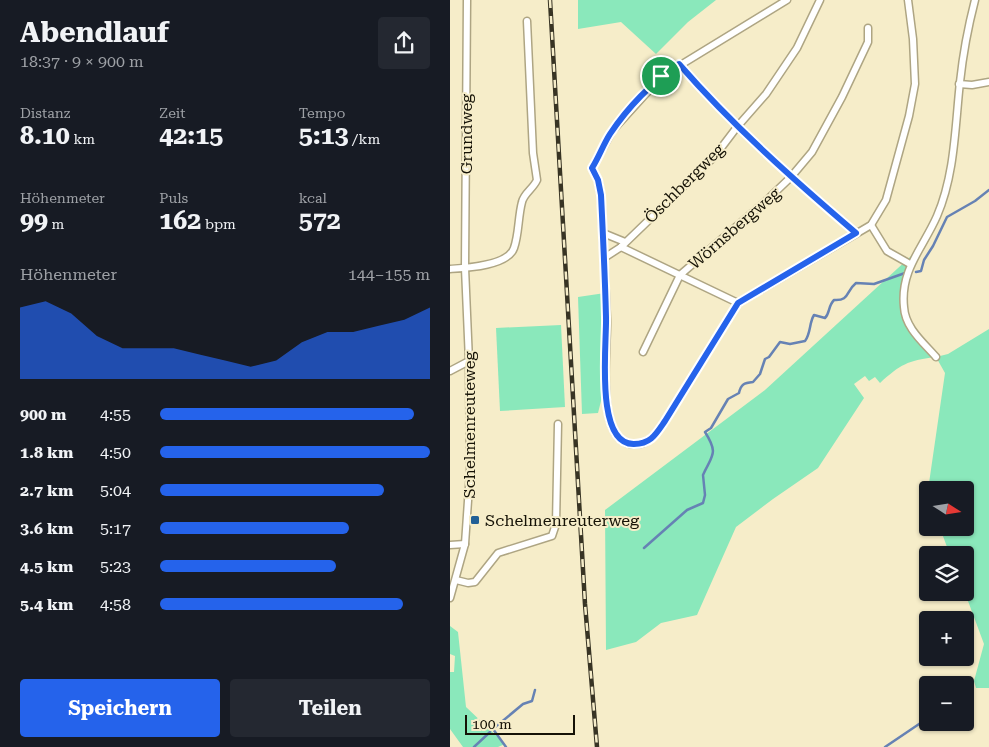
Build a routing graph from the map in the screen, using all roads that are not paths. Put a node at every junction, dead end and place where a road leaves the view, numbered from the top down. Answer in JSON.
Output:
{"nodes":[{"id":1,"x":467,"y":0,"type":"edge"},
{"id":2,"x":787,"y":0,"type":"edge"},
{"id":3,"x":820,"y":0,"type":"edge"},
{"id":4,"x":908,"y":0,"type":"edge"},
{"id":5,"x":975,"y":0,"type":"edge"},
{"id":6,"x":526,"y":21,"type":"dead end"},
{"id":7,"x":868,"y":28,"type":"dead end"},
{"id":8,"x":679,"y":64,"type":"junction"},
{"id":9,"x":989,"y":82,"type":"edge"},
{"id":10,"x":959,"y":84,"type":"junction"},
{"id":11,"x":737,"y":127,"type":"junction"},
{"id":12,"x":791,"y":177,"type":"junction"},
{"id":13,"x":871,"y":225,"type":"junction"},
{"id":14,"x":603,"y":233,"type":"junction"},
{"id":15,"x":856,"y":233,"type":"junction"},
{"id":16,"x":623,"y":244,"type":"junction"},
{"id":17,"x":604,"y":258,"type":"junction"},
{"id":18,"x":910,"y":264,"type":"junction"},
{"id":19,"x":465,"y":268,"type":"junction"},
{"id":20,"x":450,"y":269,"type":"edge"},
{"id":21,"x":680,"y":275,"type":"junction"},
{"id":22,"x":738,"y":303,"type":"junction"},
{"id":23,"x":643,"y":352,"type":"dead end"},
{"id":24,"x":936,"y":357,"type":"dead end"},
{"id":25,"x":469,"y":361,"type":"junction"},
{"id":26,"x":450,"y":371,"type":"edge"},
{"id":27,"x":558,"y":424,"type":"dead end"},
{"id":28,"x":466,"y":544,"type":"junction"},
{"id":29,"x":450,"y":545,"type":"edge"},
{"id":30,"x":456,"y":580,"type":"junction"},
{"id":31,"x":450,"y":598,"type":"edge"}],
"edges":[{"from":1,"to":19,"type":"street","name":"Grundweg"},
{"from":2,"to":8,"type":"street"},
{"from":3,"to":11,"type":"street","name":"Öschbergweg"},
{"from":4,"to":13,"type":"street"},
{"from":5,"to":10,"type":"street"},
{"from":6,"to":19,"type":"street"},
{"from":7,"to":12,"type":"street","name":"Wörnsbergweg"},
{"from":8,"to":11,"type":"street"},
{"from":8,"to":14,"type":"street"},
{"from":9,"to":10,"type":"street"},
{"from":10,"to":18,"type":"street"},
{"from":11,"to":12,"type":"street"},
{"from":11,"to":16,"type":"street","name":"Öschbergweg"},
{"from":12,"to":15,"type":"street"},
{"from":12,"to":21,"type":"street","name":"Wörnsbergweg"},
{"from":13,"to":15,"type":"street"},
{"from":13,"to":18,"type":"street"},
{"from":14,"to":16,"type":"street"},
{"from":14,"to":17,"type":"street"},
{"from":15,"to":22,"type":"street"},
{"from":16,"to":17,"type":"street","name":"Öschbergweg"},
{"from":16,"to":21,"type":"street"},
{"from":17,"to":22,"type":"street"},
{"from":18,"to":24,"type":"street"},
{"from":19,"to":20,"type":"street"},
{"from":19,"to":25,"type":"street","name":"Schelmenreuteweg"},
{"from":21,"to":22,"type":"street"},
{"from":21,"to":23,"type":"street","name":"Wörnsbergweg"},
{"from":25,"to":26,"type":"street"},
{"from":25,"to":28,"type":"street","name":"Schelmenreuteweg"},
{"from":27,"to":30,"type":"street"},
{"from":28,"to":29,"type":"street"},
{"from":28,"to":30,"type":"street","name":"Schelmenreuteweg"},
{"from":30,"to":31,"type":"street","name":"Schelmenreuteweg"}]}
